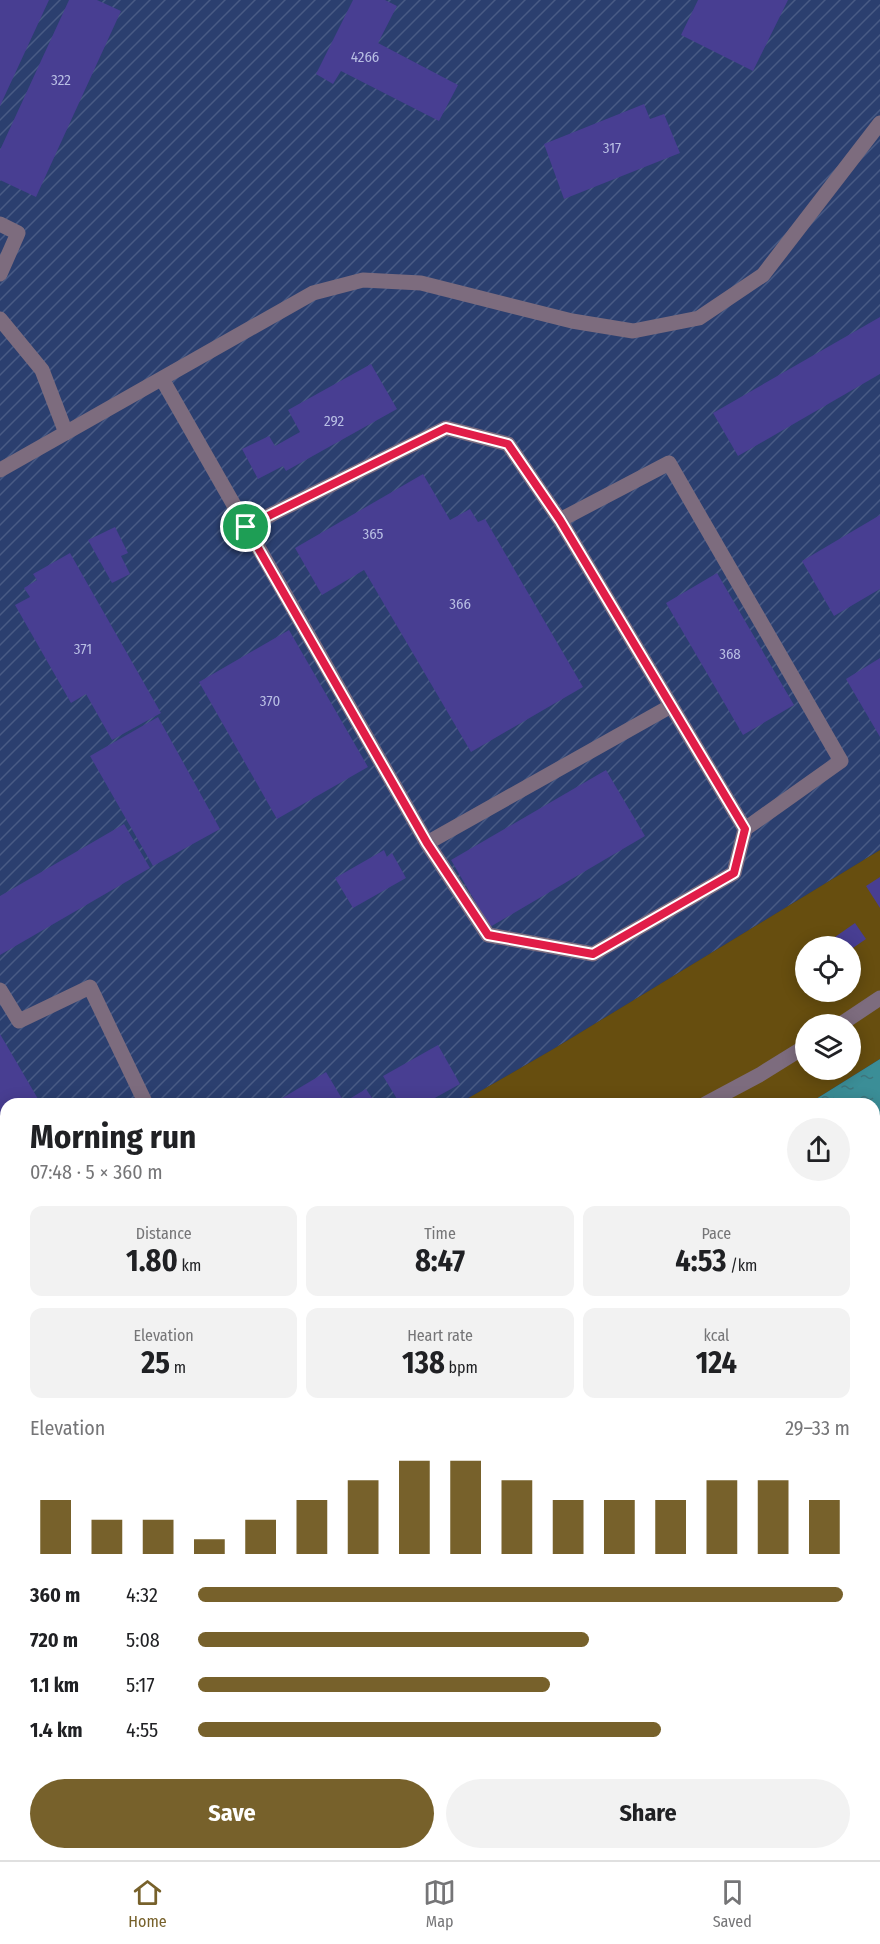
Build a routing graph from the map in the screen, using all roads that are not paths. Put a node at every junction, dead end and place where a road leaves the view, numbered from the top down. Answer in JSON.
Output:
{"nodes":[{"id":1,"x":880,"y":123,"type":"edge"},
{"id":2,"x":0,"y":224,"type":"edge"},
{"id":3,"x":0,"y":274,"type":"edge"},
{"id":4,"x":0,"y":319,"type":"edge"},
{"id":5,"x":162,"y":379,"type":"junction"},
{"id":6,"x":66,"y":433,"type":"junction"},
{"id":7,"x":0,"y":470,"type":"edge"},
{"id":8,"x":560,"y":520,"type":"junction"},
{"id":9,"x":246,"y":527,"type":"junction"},
{"id":10,"x":671,"y":705,"type":"junction"},
{"id":11,"x":745,"y":829,"type":"junction"},
{"id":12,"x":427,"y":843,"type":"junction"},
{"id":13,"x":0,"y":990,"type":"edge"},
{"id":14,"x":880,"y":998,"type":"edge"},
{"id":15,"x":856,"y":1014,"type":"edge"},
{"id":16,"x":795,"y":1053,"type":"edge"},
{"id":17,"x":143,"y":1098,"type":"edge"},
{"id":18,"x":716,"y":1098,"type":"edge"}],
"edges":[{"from":1,"to":5,"type":"lane"},
{"from":2,"to":3,"type":"lane"},
{"from":4,"to":6,"type":"lane"},
{"from":5,"to":6,"type":"lane"},
{"from":5,"to":9,"type":"lane"},
{"from":6,"to":7,"type":"lane"},
{"from":8,"to":9,"type":"lane"},
{"from":8,"to":10,"type":"lane"},
{"from":8,"to":11,"type":"lane"},
{"from":9,"to":12,"type":"lane"},
{"from":10,"to":11,"type":"lane"},
{"from":10,"to":12,"type":"lane"},
{"from":11,"to":12,"type":"lane"},
{"from":13,"to":17,"type":"lane"},
{"from":14,"to":15,"type":"lane"},
{"from":16,"to":18,"type":"lane"}]}
